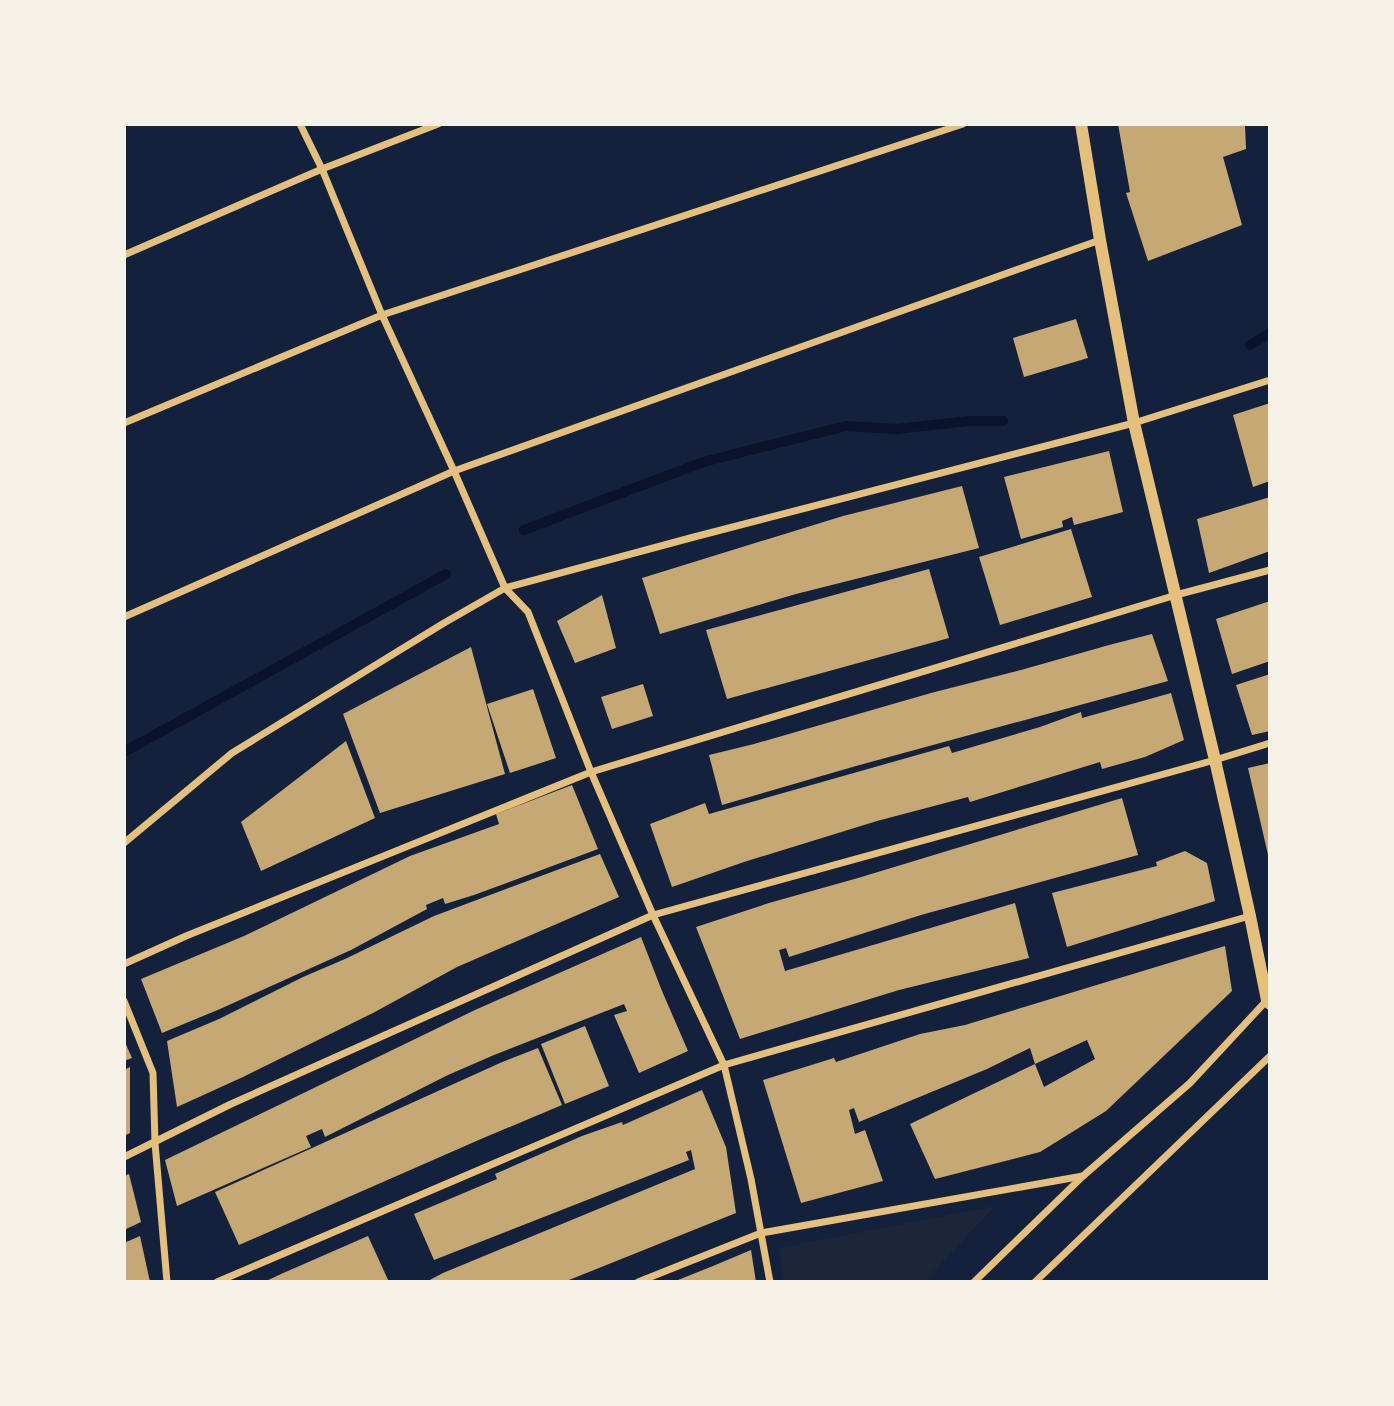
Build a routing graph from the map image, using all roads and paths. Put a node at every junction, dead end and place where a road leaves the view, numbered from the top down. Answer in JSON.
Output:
{"nodes":[{"id":1,"x":300,"y":124,"type":"edge"},
{"id":2,"x":438,"y":124,"type":"edge"},
{"id":3,"x":963,"y":124,"type":"edge"},
{"id":4,"x":1081,"y":124,"type":"edge"},
{"id":5,"x":322,"y":169,"type":"junction"},
{"id":6,"x":1100,"y":240,"type":"junction"},
{"id":7,"x":124,"y":255,"type":"edge"},
{"id":8,"x":382,"y":315,"type":"junction"},
{"id":9,"x":1270,"y":380,"type":"edge"},
{"id":10,"x":1134,"y":423,"type":"junction"},
{"id":11,"x":124,"y":424,"type":"edge"},
{"id":12,"x":454,"y":471,"type":"junction"},
{"id":13,"x":1270,"y":570,"type":"edge"},
{"id":14,"x":505,"y":588,"type":"junction"},
{"id":15,"x":1176,"y":595,"type":"junction"},
{"id":16,"x":124,"y":617,"type":"edge"},
{"id":17,"x":1270,"y":743,"type":"edge"},
{"id":18,"x":1215,"y":760,"type":"junction"},
{"id":19,"x":591,"y":772,"type":"junction"},
{"id":20,"x":124,"y":843,"type":"edge"},
{"id":21,"x":653,"y":915,"type":"junction"},
{"id":22,"x":1251,"y":916,"type":"junction"},
{"id":23,"x":124,"y":964,"type":"edge"},
{"id":24,"x":124,"y":1001,"type":"edge"},
{"id":25,"x":1269,"y":1001,"type":"edge"},
{"id":26,"x":1270,"y":1056,"type":"edge"},
{"id":27,"x":723,"y":1065,"type":"junction"},
{"id":28,"x":155,"y":1143,"type":"junction"},
{"id":29,"x":124,"y":1157,"type":"edge"},
{"id":30,"x":1083,"y":1176,"type":"junction"},
{"id":31,"x":761,"y":1233,"type":"junction"},
{"id":32,"x":167,"y":1282,"type":"edge"},
{"id":33,"x":217,"y":1282,"type":"edge"},
{"id":34,"x":638,"y":1282,"type":"edge"},
{"id":35,"x":770,"y":1282,"type":"edge"},
{"id":36,"x":974,"y":1282,"type":"edge"},
{"id":37,"x":1035,"y":1282,"type":"edge"}],
"edges":[{"from":1,"to":5,"type":"street"},
{"from":2,"to":5,"type":"street"},
{"from":3,"to":8,"type":"street"},
{"from":4,"to":6,"type":"street"},
{"from":5,"to":7,"type":"street"},
{"from":5,"to":8,"type":"street"},
{"from":6,"to":10,"type":"street"},
{"from":6,"to":12,"type":"street"},
{"from":8,"to":11,"type":"street"},
{"from":8,"to":12,"type":"street"},
{"from":9,"to":10,"type":"street"},
{"from":10,"to":14,"type":"street"},
{"from":10,"to":15,"type":"street"},
{"from":12,"to":14,"type":"street"},
{"from":12,"to":16,"type":"street"},
{"from":13,"to":15,"type":"street"},
{"from":14,"to":19,"type":"street"},
{"from":14,"to":20,"type":"street"},
{"from":15,"to":18,"type":"street"},
{"from":15,"to":19,"type":"street"},
{"from":17,"to":18,"type":"street"},
{"from":18,"to":21,"type":"street"},
{"from":18,"to":22,"type":"street"},
{"from":19,"to":21,"type":"street"},
{"from":19,"to":23,"type":"street"},
{"from":21,"to":27,"type":"street"},
{"from":21,"to":28,"type":"street"},
{"from":22,"to":25,"type":"street"},
{"from":22,"to":27,"type":"street"},
{"from":24,"to":28,"type":"street"},
{"from":25,"to":30,"type":"street"},
{"from":26,"to":37,"type":"street"},
{"from":27,"to":31,"type":"street"},
{"from":27,"to":33,"type":"street"},
{"from":28,"to":29,"type":"street"},
{"from":28,"to":32,"type":"street"},
{"from":30,"to":31,"type":"street"},
{"from":30,"to":36,"type":"street"},
{"from":31,"to":34,"type":"street"},
{"from":31,"to":35,"type":"street"}]}
